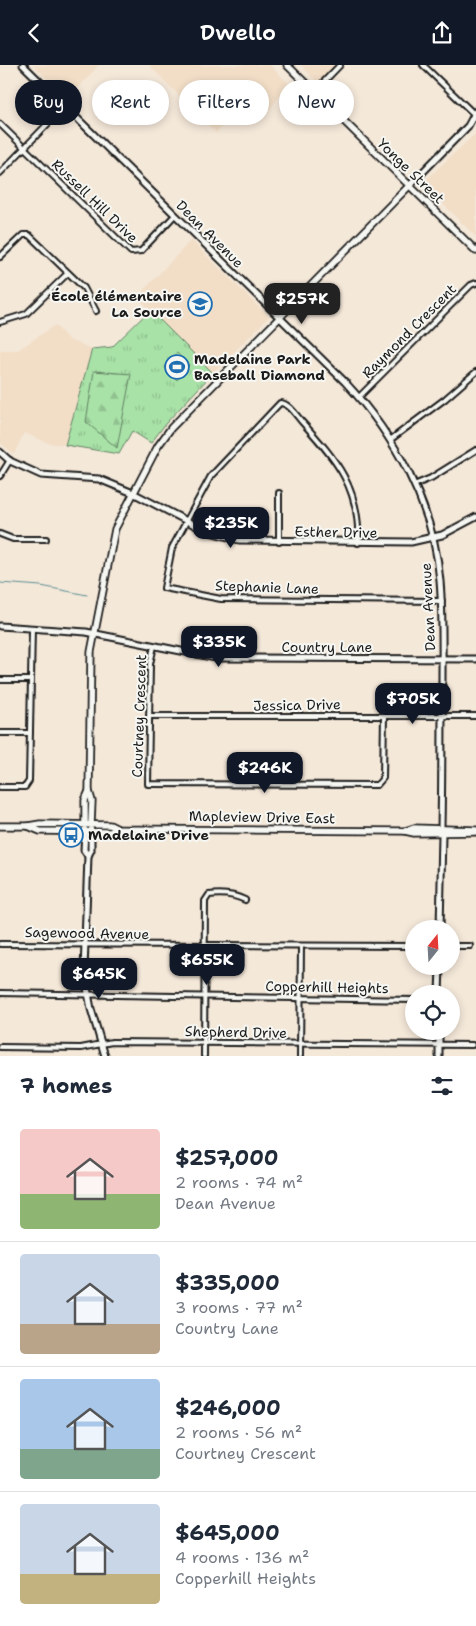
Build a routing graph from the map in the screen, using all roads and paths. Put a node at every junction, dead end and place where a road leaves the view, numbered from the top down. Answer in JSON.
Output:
{"nodes":[{"id":1,"x":23,"y":65,"type":"edge"},
{"id":2,"x":287,"y":65,"type":"edge"},
{"id":3,"x":340,"y":65,"type":"edge"},
{"id":4,"x":423,"y":65,"type":"edge"},
{"id":5,"x":38,"y":80,"type":"edge"},
{"id":6,"x":302,"y":80,"type":"edge"},
{"id":7,"x":326,"y":80,"type":"edge"},
{"id":8,"x":476,"y":113,"type":"edge"},
{"id":9,"x":82,"y":123,"type":"edge"},
{"id":10,"x":0,"y":124,"type":"edge"},
{"id":11,"x":46,"y":125,"type":"edge"},
{"id":12,"x":347,"y":125,"type":"edge"},
{"id":13,"x":24,"y":148,"type":"junction"},
{"id":14,"x":0,"y":173,"type":"edge"},
{"id":15,"x":409,"y":186,"type":"junction"},
{"id":16,"x":175,"y":215,"type":"junction"},
{"id":17,"x":476,"y":251,"type":"edge"},
{"id":18,"x":0,"y":257,"type":"edge"},
{"id":19,"x":68,"y":273,"type":"junction"},
{"id":20,"x":476,"y":283,"type":"edge"},
{"id":21,"x":96,"y":311,"type":"dead end"},
{"id":22,"x":279,"y":318,"type":"junction"},
{"id":23,"x":0,"y":322,"type":"edge"},
{"id":24,"x":476,"y":372,"type":"edge"},
{"id":25,"x":359,"y":397,"type":"junction"},
{"id":26,"x":390,"y":439,"type":"junction"},
{"id":27,"x":476,"y":450,"type":"edge"},
{"id":28,"x":0,"y":452,"type":"edge"},
{"id":29,"x":10,"y":460,"type":"junction"},
{"id":30,"x":0,"y":476,"type":"edge"},
{"id":31,"x":414,"y":485,"type":"junction"},
{"id":32,"x":133,"y":493,"type":"junction"},
{"id":33,"x":279,"y":493,"type":"dead end"},
{"id":34,"x":476,"y":517,"type":"edge"},
{"id":35,"x":186,"y":521,"type":"junction"},
{"id":36,"x":0,"y":534,"type":"edge"},
{"id":37,"x":433,"y":538,"type":"junction"},
{"id":38,"x":46,"y":539,"type":"dead end"},
{"id":39,"x":279,"y":542,"type":"junction"},
{"id":40,"x":358,"y":543,"type":"junction"},
{"id":41,"x":442,"y":601,"type":"junction"},
{"id":42,"x":0,"y":626,"type":"edge"},
{"id":43,"x":32,"y":628,"type":"junction"},
{"id":44,"x":95,"y":634,"type":"junction"},
{"id":45,"x":154,"y":646,"type":"junction"},
{"id":46,"x":442,"y":659,"type":"junction"},
{"id":47,"x":476,"y":659,"type":"edge"},
{"id":48,"x":0,"y":680,"type":"edge"},
{"id":49,"x":31,"y":680,"type":"junction"},
{"id":50,"x":149,"y":715,"type":"junction"},
{"id":51,"x":384,"y":715,"type":"junction"},
{"id":52,"x":442,"y":715,"type":"junction"},
{"id":53,"x":476,"y":716,"type":"edge"},
{"id":54,"x":0,"y":733,"type":"edge"},
{"id":55,"x":30,"y":733,"type":"junction"},
{"id":56,"x":0,"y":787,"type":"edge"},
{"id":57,"x":88,"y":825,"type":"junction"},
{"id":58,"x":0,"y":826,"type":"edge"},
{"id":59,"x":28,"y":826,"type":"junction"},
{"id":60,"x":118,"y":829,"type":"junction"},
{"id":61,"x":442,"y":831,"type":"junction"},
{"id":62,"x":476,"y":831,"type":"edge"},
{"id":63,"x":88,"y":832,"type":"junction"},
{"id":64,"x":245,"y":900,"type":"dead end"},
{"id":65,"x":440,"y":920,"type":"edge"},
{"id":66,"x":0,"y":943,"type":"edge"},
{"id":67,"x":84,"y":944,"type":"junction"},
{"id":68,"x":205,"y":946,"type":"junction"},
{"id":69,"x":301,"y":946,"type":"junction"},
{"id":70,"x":405,"y":946,"type":"edge"},
{"id":71,"x":460,"y":946,"type":"edge"},
{"id":72,"x":470,"y":946,"type":"dead end"},
{"id":73,"x":0,"y":993,"type":"edge"},
{"id":74,"x":88,"y":994,"type":"junction"},
{"id":75,"x":204,"y":996,"type":"junction"},
{"id":76,"x":300,"y":997,"type":"junction"},
{"id":77,"x":405,"y":1000,"type":"edge"},
{"id":78,"x":439,"y":1040,"type":"edge"},
{"id":79,"x":204,"y":1043,"type":"junction"},
{"id":80,"x":101,"y":1044,"type":"junction"},
{"id":81,"x":300,"y":1044,"type":"junction"},
{"id":82,"x":439,"y":1045,"type":"junction"},
{"id":83,"x":472,"y":1045,"type":"dead end"},
{"id":84,"x":0,"y":1047,"type":"edge"},
{"id":85,"x":105,"y":1056,"type":"edge"},
{"id":86,"x":204,"y":1056,"type":"edge"},
{"id":87,"x":300,"y":1056,"type":"edge"},
{"id":88,"x":439,"y":1056,"type":"edge"}],
"edges":[{"from":1,"to":5,"type":"street","name":"Dean Avenue"},
{"from":2,"to":6,"type":"main road","name":"Yonge Street"},
{"from":3,"to":7,"type":"street"},
{"from":4,"to":8,"type":"street"},
{"from":8,"to":15,"type":"street"},
{"from":9,"to":16,"type":"street","name":"Dean Avenue"},
{"from":10,"to":13,"type":"street","name":"Russell Hill Drive"},
{"from":11,"to":13,"type":"street"},
{"from":12,"to":15,"type":"main road","name":"Yonge Street"},
{"from":13,"to":14,"type":"street"},
{"from":13,"to":16,"type":"street","name":"Russell Hill Drive"},
{"from":15,"to":17,"type":"main road","name":"Yonge Street"},
{"from":15,"to":22,"type":"main road"},
{"from":16,"to":22,"type":"street","name":"Dean Avenue"},
{"from":18,"to":19,"type":"street"},
{"from":19,"to":21,"type":"street"},
{"from":19,"to":23,"type":"street"},
{"from":20,"to":25,"type":"street","name":"Raymond Crescent"},
{"from":22,"to":25,"type":"street","name":"Dean Avenue"},
{"from":22,"to":32,"type":"main road"},
{"from":24,"to":26,"type":"street"},
{"from":25,"to":26,"type":"street","name":"Dean Avenue"},
{"from":26,"to":31,"type":"street","name":"Dean Avenue"},
{"from":27,"to":31,"type":"street"},
{"from":28,"to":29,"type":"street","name":"Esther Drive"},
{"from":29,"to":30,"type":"street"},
{"from":29,"to":32,"type":"street","name":"Esther Drive"},
{"from":31,"to":37,"type":"street","name":"Dean Avenue"},
{"from":32,"to":35,"type":"street","name":"Esther Drive"},
{"from":32,"to":44,"type":"main road"},
{"from":33,"to":39,"type":"street"},
{"from":34,"to":37,"type":"street","name":"Esther Drive"},
{"from":35,"to":39,"type":"street","name":"Esther Drive"},
{"from":35,"to":40,"type":"street"},
{"from":35,"to":41,"type":"street","name":"Stephanie Lane"},
{"from":36,"to":38,"type":"street"},
{"from":37,"to":40,"type":"street","name":"Esther Drive"},
{"from":37,"to":41,"type":"street","name":"Dean Avenue"},
{"from":39,"to":40,"type":"street","name":"Esther Drive"},
{"from":41,"to":46,"type":"street","name":"Dean Avenue"},
{"from":42,"to":43,"type":"street","name":"Country Lane"},
{"from":43,"to":44,"type":"street","name":"Country Lane"},
{"from":43,"to":49,"type":"street"},
{"from":44,"to":45,"type":"street","name":"Country Lane"},
{"from":44,"to":57,"type":"main road"},
{"from":45,"to":46,"type":"street","name":"Country Lane"},
{"from":45,"to":50,"type":"street","name":"Courtney Crescent"},
{"from":46,"to":47,"type":"street","name":"Country Lane"},
{"from":46,"to":52,"type":"street","name":"Dean Avenue"},
{"from":48,"to":49,"type":"street"},
{"from":49,"to":55,"type":"street"},
{"from":50,"to":51,"type":"street","name":"Jessica Drive"},
{"from":50,"to":51,"type":"street","name":"Courtney Crescent"},
{"from":51,"to":52,"type":"street","name":"Jessica Drive"},
{"from":52,"to":53,"type":"street","name":"Jessica Drive"},
{"from":52,"to":61,"type":"street","name":"Dean Avenue"},
{"from":54,"to":55,"type":"street"},
{"from":55,"to":56,"type":"street"},
{"from":57,"to":59,"type":"main road","name":"Mapleview Drive East"},
{"from":57,"to":60,"type":"main road","name":"Mapleview Drive East"},
{"from":57,"to":63,"type":"street"},
{"from":58,"to":59,"type":"main road","name":"Mapleview Drive East"},
{"from":59,"to":63,"type":"main road","name":"Mapleview Drive East"},
{"from":60,"to":61,"type":"main road","name":"Mapleview Drive East"},
{"from":60,"to":63,"type":"main road","name":"Mapleview Drive East"},
{"from":61,"to":62,"type":"main road","name":"Mapleview Drive East"},
{"from":61,"to":65,"type":"street","name":"Dean Avenue"},
{"from":63,"to":67,"type":"street"},
{"from":64,"to":68,"type":"street"},
{"from":66,"to":67,"type":"street","name":"Sagewood Avenue"},
{"from":67,"to":68,"type":"street","name":"Sagewood Avenue"},
{"from":67,"to":74,"type":"street"},
{"from":68,"to":69,"type":"street","name":"Sagewood Avenue"},
{"from":68,"to":75,"type":"street"},
{"from":69,"to":70,"type":"street","name":"Sagewood Avenue"},
{"from":69,"to":76,"type":"street"},
{"from":71,"to":72,"type":"street"},
{"from":73,"to":74,"type":"street","name":"Copperhill Heights"},
{"from":74,"to":75,"type":"street","name":"Copperhill Heights"},
{"from":74,"to":80,"type":"street"},
{"from":75,"to":76,"type":"street","name":"Copperhill Heights"},
{"from":75,"to":79,"type":"street"},
{"from":76,"to":77,"type":"street","name":"Copperhill Heights"},
{"from":76,"to":81,"type":"street"},
{"from":78,"to":82,"type":"street"},
{"from":79,"to":80,"type":"street","name":"Shepherd Drive"},
{"from":79,"to":81,"type":"street","name":"Shepherd Drive"},
{"from":79,"to":86,"type":"street"},
{"from":80,"to":84,"type":"street","name":"Shepherd Drive"},
{"from":80,"to":85,"type":"street"},
{"from":81,"to":82,"type":"street","name":"Shepherd Drive"},
{"from":81,"to":87,"type":"street"},
{"from":82,"to":83,"type":"street","name":"Shepherd Drive"},
{"from":82,"to":88,"type":"street"}]}
